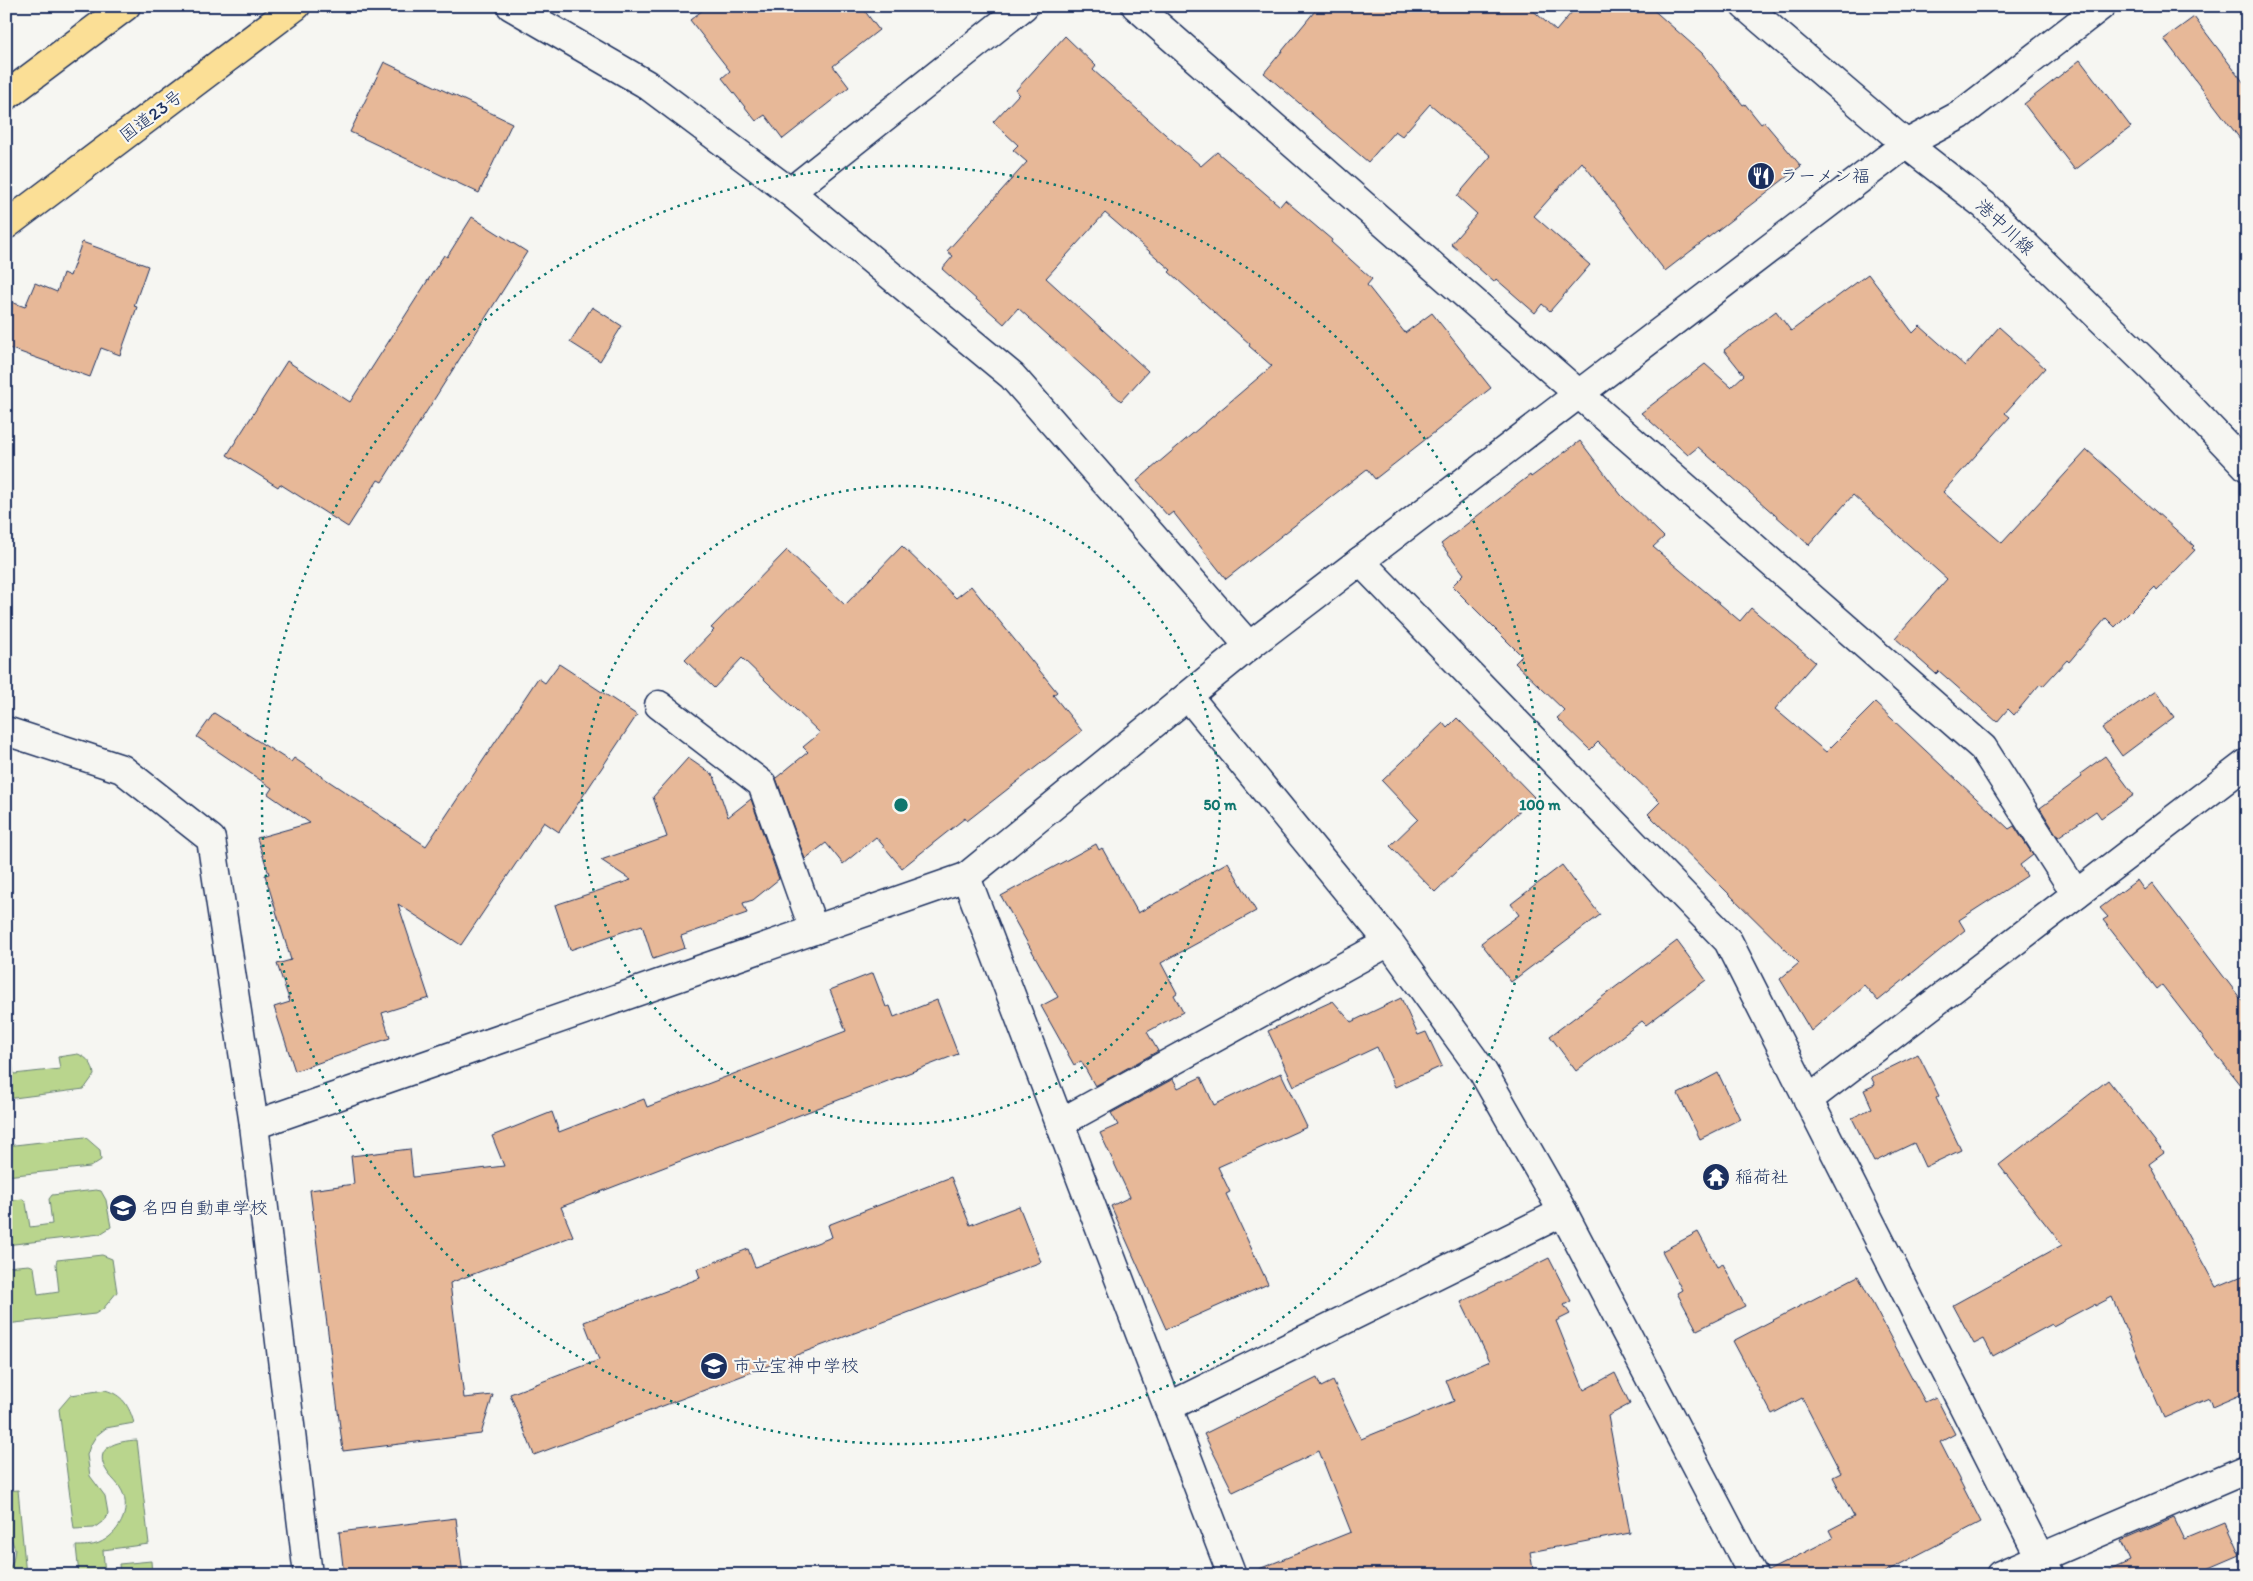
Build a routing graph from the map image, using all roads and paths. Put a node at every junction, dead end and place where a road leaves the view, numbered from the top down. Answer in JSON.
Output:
{"nodes":[{"id":1,"x":126,"y":6,"type":"edge"},
{"id":2,"x":296,"y":6,"type":"edge"},
{"id":3,"x":511,"y":6,"type":"edge"},
{"id":4,"x":1024,"y":6,"type":"edge"},
{"id":5,"x":1136,"y":6,"type":"edge"},
{"id":6,"x":1745,"y":6,"type":"edge"},
{"id":7,"x":2101,"y":6,"type":"edge"},
{"id":8,"x":6,"y":96,"type":"edge"},
{"id":9,"x":1906,"y":144,"type":"junction"},
{"id":10,"x":790,"y":192,"type":"junction"},
{"id":11,"x":6,"y":225,"type":"edge"},
{"id":12,"x":1580,"y":394,"type":"junction"},
{"id":13,"x":2247,"y":467,"type":"edge"},
{"id":14,"x":1360,"y":560,"type":"junction"},
{"id":15,"x":1249,"y":646,"type":"junction"},
{"id":16,"x":1188,"y":696,"type":"junction"},
{"id":17,"x":659,"y":705,"type":"dead end"},
{"id":18,"x":6,"y":731,"type":"edge"},
{"id":19,"x":2247,"y":763,"type":"edge"},
{"id":20,"x":966,"y":878,"type":"junction"},
{"id":21,"x":2076,"y":894,"type":"junction"},
{"id":22,"x":814,"y":930,"type":"junction"},
{"id":23,"x":1389,"y":942,"type":"junction"},
{"id":24,"x":1808,"y":1100,"type":"junction"},
{"id":25,"x":1060,"y":1123,"type":"junction"},
{"id":26,"x":254,"y":1125,"type":"junction"},
{"id":27,"x":1563,"y":1212,"type":"junction"},
{"id":28,"x":1168,"y":1407,"type":"junction"},
{"id":29,"x":2247,"y":1469,"type":"edge"},
{"id":30,"x":2045,"y":1566,"type":"edge"},
{"id":31,"x":308,"y":1575,"type":"edge"},
{"id":32,"x":1232,"y":1575,"type":"edge"},
{"id":33,"x":1753,"y":1575,"type":"edge"},
{"id":34,"x":2000,"y":1575,"type":"edge"}],
"edges":[{"from":1,"to":8,"type":"highway"},
{"from":2,"to":11,"type":"highway","name":"国道23号"},
{"from":3,"to":10,"type":"street"},
{"from":4,"to":10,"type":"street"},
{"from":5,"to":12,"type":"street"},
{"from":6,"to":9,"type":"street","name":"港中川線"},
{"from":7,"to":9,"type":"street"},
{"from":9,"to":12,"type":"street"},
{"from":9,"to":13,"type":"street","name":"港中川線"},
{"from":10,"to":15,"type":"street"},
{"from":12,"to":14,"type":"street"},
{"from":12,"to":21,"type":"street"},
{"from":14,"to":15,"type":"street"},
{"from":14,"to":24,"type":"street"},
{"from":15,"to":16,"type":"street"},
{"from":16,"to":20,"type":"street"},
{"from":16,"to":23,"type":"street"},
{"from":17,"to":22,"type":"street"},
{"from":18,"to":26,"type":"street"},
{"from":19,"to":21,"type":"street"},
{"from":20,"to":22,"type":"street"},
{"from":20,"to":25,"type":"street"},
{"from":21,"to":24,"type":"street"},
{"from":22,"to":26,"type":"street"},
{"from":23,"to":25,"type":"street"},
{"from":23,"to":27,"type":"street"},
{"from":24,"to":30,"type":"street"},
{"from":25,"to":28,"type":"street"},
{"from":26,"to":31,"type":"street"},
{"from":27,"to":28,"type":"street"},
{"from":27,"to":33,"type":"street"},
{"from":28,"to":32,"type":"street"},
{"from":29,"to":30,"type":"street"},
{"from":30,"to":34,"type":"street"}]}
